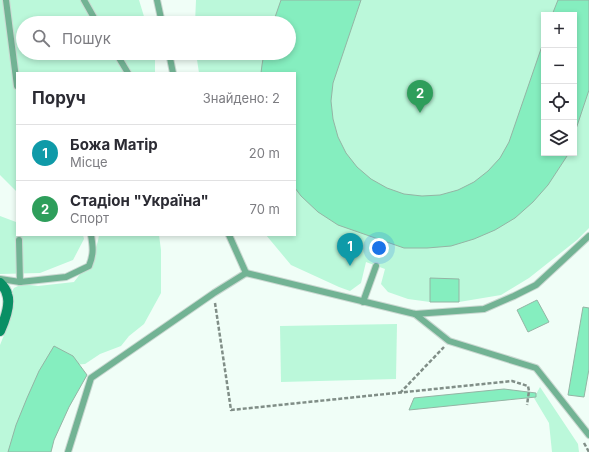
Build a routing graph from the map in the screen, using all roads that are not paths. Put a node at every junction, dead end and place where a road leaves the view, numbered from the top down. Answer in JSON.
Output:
{"nodes":[{"id":1,"x":6,"y":0,"type":"edge"},
{"id":2,"x":84,"y":0,"type":"edge"},
{"id":3,"x":157,"y":0,"type":"edge"},
{"id":4,"x":94,"y":16,"type":"edge"},
{"id":5,"x":160,"y":16,"type":"edge"},
{"id":6,"x":120,"y":60,"type":"edge"},
{"id":7,"x":170,"y":60,"type":"edge"},
{"id":8,"x":127,"y":72,"type":"edge"},
{"id":9,"x":173,"y":72,"type":"edge"},
{"id":10,"x":16,"y":78,"type":"edge"},
{"id":11,"x":91,"y":236,"type":"edge"},
{"id":12,"x":229,"y":236,"type":"edge"},
{"id":13,"x":589,"y":236,"type":"edge"},
{"id":14,"x":19,"y":240,"type":"dead end"},
{"id":15,"x":376,"y":266,"type":"dead end"},
{"id":16,"x":246,"y":272,"type":"junction"},
{"id":17,"x":0,"y":279,"type":"edge"},
{"id":18,"x":20,"y":282,"type":"junction"},
{"id":19,"x":0,"y":283,"type":"edge"},
{"id":20,"x":363,"y":302,"type":"junction"},
{"id":21,"x":415,"y":314,"type":"junction"},
{"id":22,"x":0,"y":331,"type":"edge"},
{"id":23,"x":589,"y":435,"type":"edge"},
{"id":24,"x":68,"y":452,"type":"edge"}],
"edges":[{"from":1,"to":10,"type":"lane"},
{"from":2,"to":4,"type":"lane"},
{"from":3,"to":5,"type":"lane"},
{"from":6,"to":8,"type":"lane"},
{"from":7,"to":9,"type":"lane"},
{"from":11,"to":18,"type":"lane"},
{"from":12,"to":16,"type":"lane"},
{"from":13,"to":21,"type":"lane"},
{"from":14,"to":18,"type":"lane"},
{"from":15,"to":20,"type":"lane"},
{"from":16,"to":20,"type":"lane"},
{"from":16,"to":24,"type":"lane"},
{"from":17,"to":18,"type":"lane"},
{"from":19,"to":22,"type":"street"},
{"from":20,"to":21,"type":"lane"},
{"from":21,"to":23,"type":"lane"}]}
